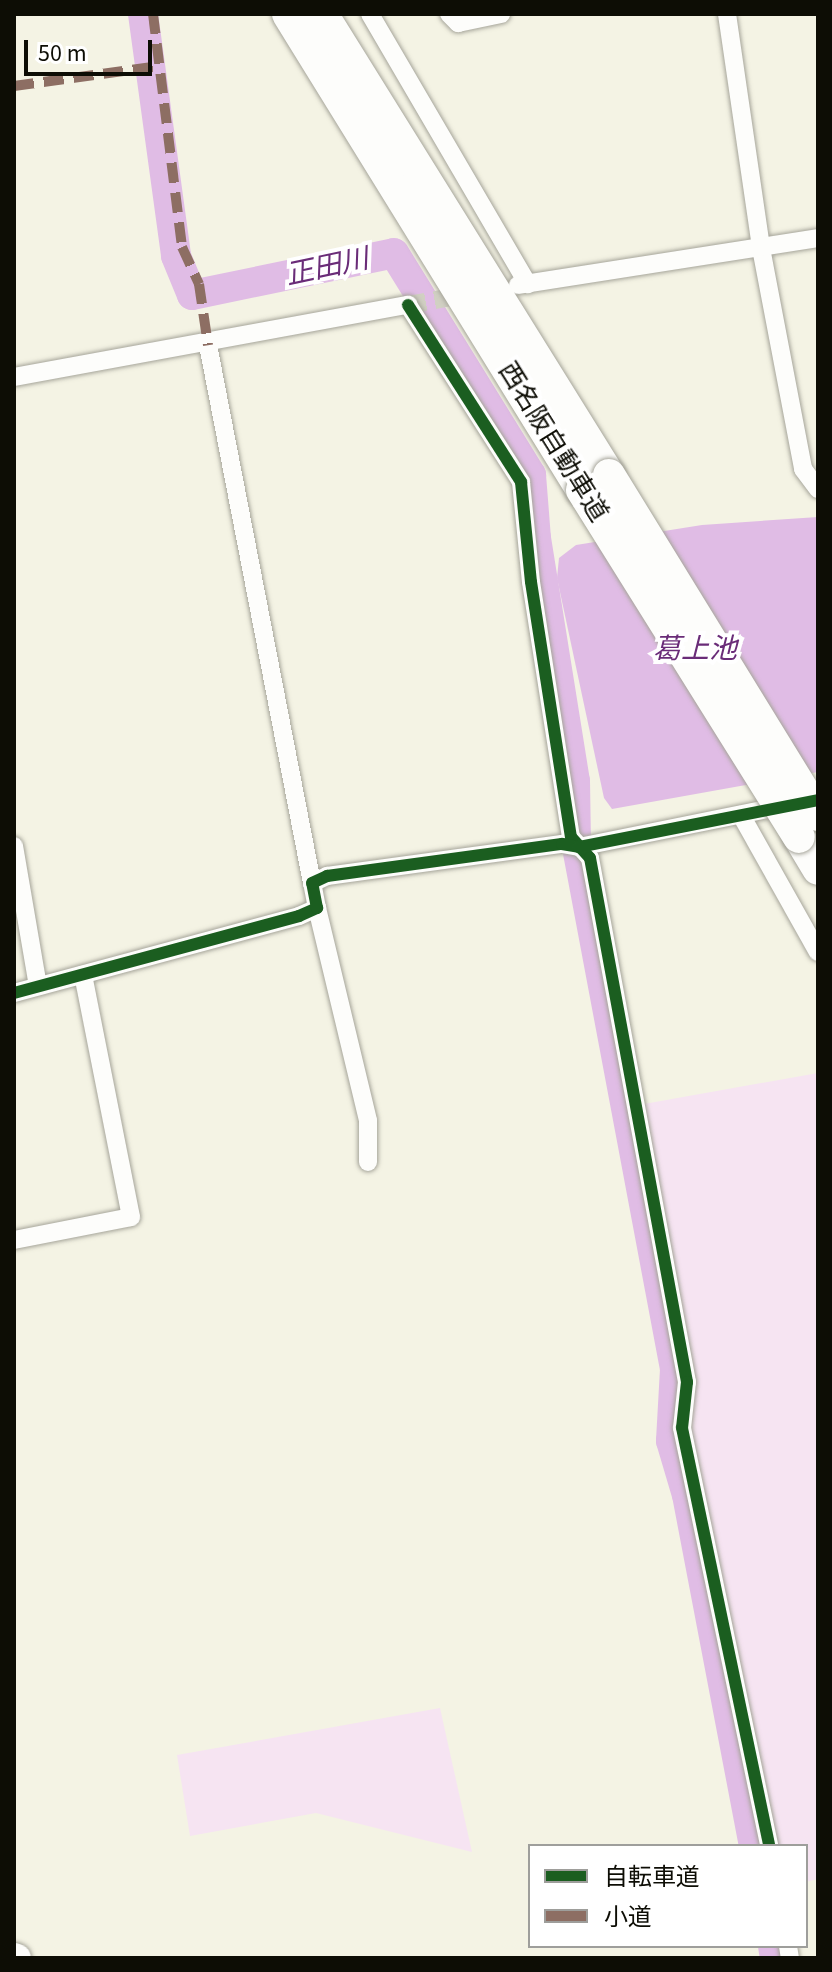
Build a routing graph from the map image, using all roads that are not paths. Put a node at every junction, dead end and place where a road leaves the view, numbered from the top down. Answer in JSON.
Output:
{"nodes":[{"id":1,"x":276,"y":14,"type":"edge"},
{"id":2,"x":288,"y":14,"type":"edge"},
{"id":3,"x":322,"y":14,"type":"edge"},
{"id":4,"x":370,"y":14,"type":"edge"},
{"id":5,"x":449,"y":14,"type":"edge"},
{"id":6,"x":501,"y":14,"type":"edge"},
{"id":7,"x":727,"y":14,"type":"edge"},
{"id":8,"x":376,"y":154,"type":"junction"},
{"id":9,"x":818,"y":238,"type":"edge"},
{"id":10,"x":761,"y":248,"type":"junction"},
{"id":11,"x":208,"y":345,"type":"junction"},
{"id":12,"x":14,"y":377,"type":"edge"},
{"id":13,"x":596,"y":482,"type":"junction"},
{"id":14,"x":818,"y":489,"type":"edge"},
{"id":15,"x":818,"y":800,"type":"edge"},
{"id":16,"x":741,"y":815,"type":"junction"},
{"id":17,"x":808,"y":826,"type":"edge"},
{"id":18,"x":14,"y":846,"type":"edge"},
{"id":19,"x":579,"y":847,"type":"junction"},
{"id":20,"x":818,"y":869,"type":"edge"},
{"id":21,"x":312,"y":883,"type":"junction"},
{"id":22,"x":317,"y":908,"type":"junction"},
{"id":23,"x":818,"y":952,"type":"edge"},
{"id":24,"x":83,"y":975,"type":"junction"},
{"id":25,"x":38,"y":986,"type":"junction"},
{"id":26,"x":14,"y":993,"type":"edge"},
{"id":27,"x":368,"y":1162,"type":"dead end"},
{"id":28,"x":14,"y":1240,"type":"edge"},
{"id":29,"x":769,"y":1844,"type":"edge"}],
"edges":[{"from":1,"to":8,"type":"highway"},
{"from":2,"to":8,"type":"highway","name":"西名阪自動車道"},
{"from":3,"to":13,"type":"highway","name":"西名阪自動車道"},
{"from":4,"to":10,"type":"street"},
{"from":5,"to":6,"type":"street"},
{"from":7,"to":10,"type":"street"},
{"from":8,"to":13,"type":"highway","name":"西名阪自動車道"},
{"from":9,"to":10,"type":"street"},
{"from":10,"to":14,"type":"street"},
{"from":11,"to":12,"type":"street"},
{"from":11,"to":19,"type":"street"},
{"from":11,"to":21,"type":"street"},
{"from":13,"to":17,"type":"highway","name":"西名阪自動車道","bridge":true},
{"from":15,"to":16,"type":"street"},
{"from":16,"to":19,"type":"street"},
{"from":16,"to":23,"type":"street"},
{"from":17,"to":20,"type":"highway","name":"西名阪自動車道"},
{"from":18,"to":25,"type":"street"},
{"from":19,"to":21,"type":"street"},
{"from":19,"to":29,"type":"street"},
{"from":21,"to":22,"type":"street"},
{"from":22,"to":24,"type":"street"},
{"from":22,"to":27,"type":"street"},
{"from":24,"to":25,"type":"street"},
{"from":24,"to":28,"type":"street"},
{"from":25,"to":26,"type":"street"}]}
